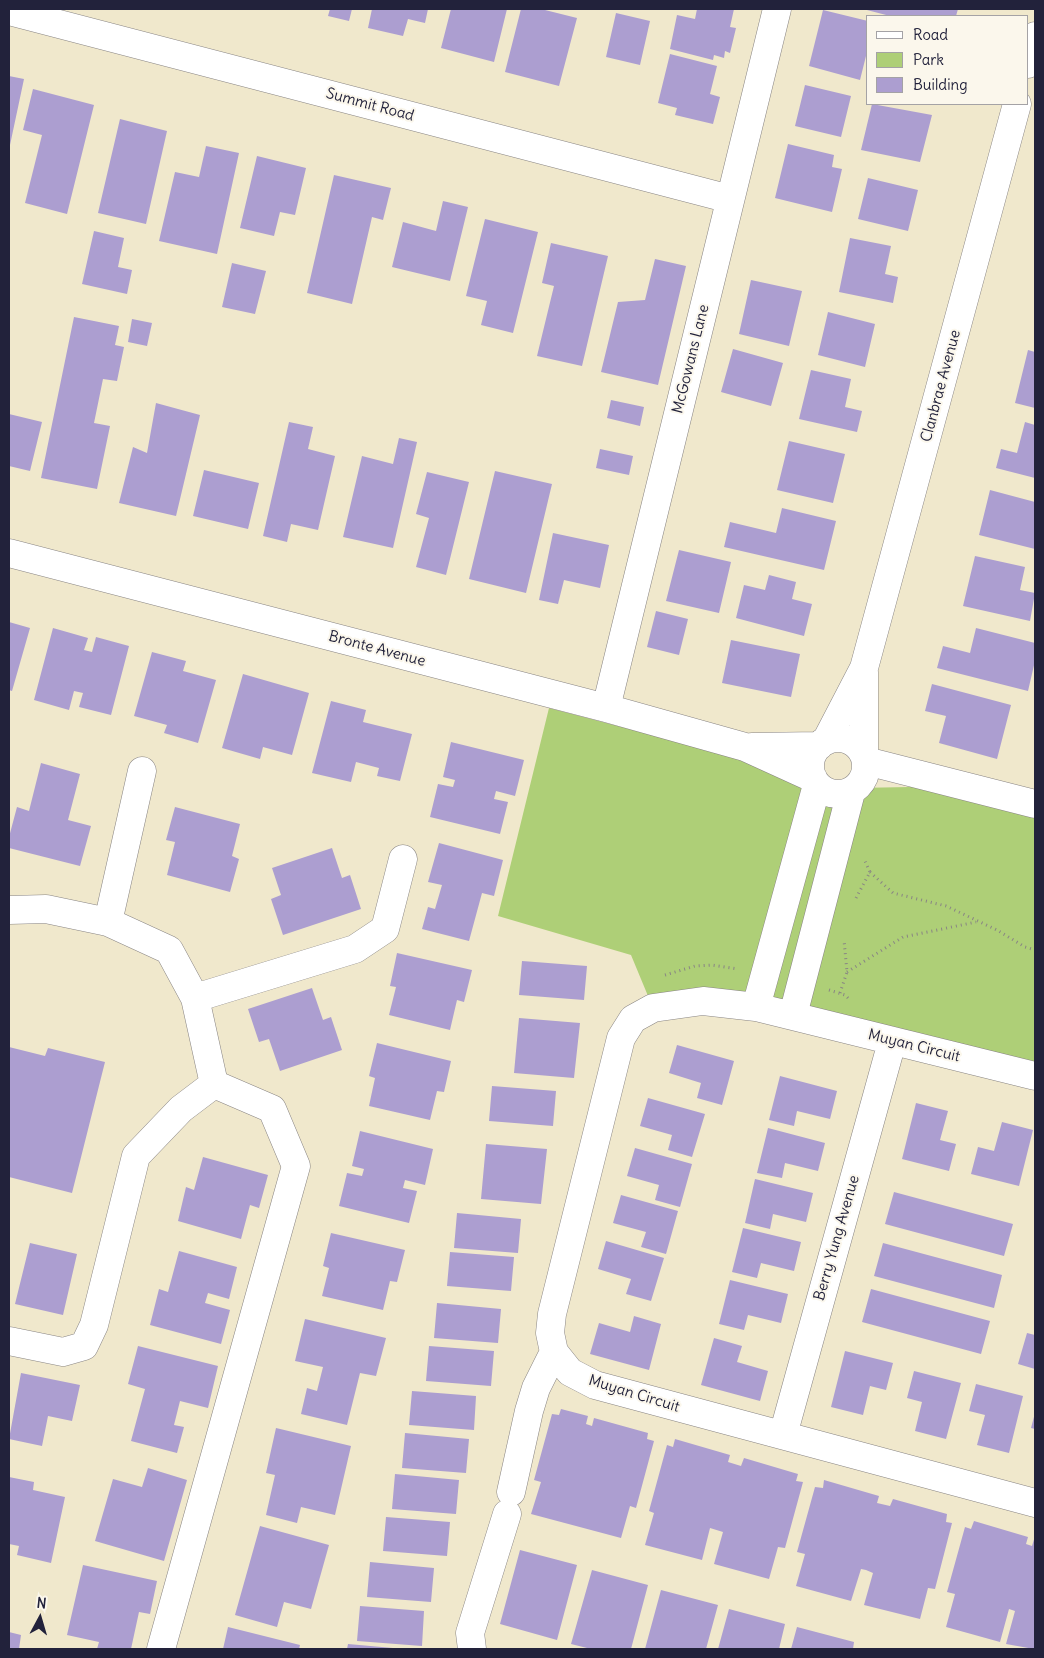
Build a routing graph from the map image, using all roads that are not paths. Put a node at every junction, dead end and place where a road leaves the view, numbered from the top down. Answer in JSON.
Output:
{"nodes":[{"id":1,"x":777,"y":9,"type":"edge"},
{"id":2,"x":9,"y":11,"type":"edge"},
{"id":3,"x":1035,"y":36,"type":"edge"},
{"id":4,"x":1029,"y":60,"type":"edge"},
{"id":5,"x":1017,"y":105,"type":"edge"},
{"id":6,"x":730,"y":199,"type":"junction"},
{"id":7,"x":9,"y":553,"type":"edge"},
{"id":8,"x":864,"y":668,"type":"junction"},
{"id":9,"x":606,"y":708,"type":"junction"},
{"id":10,"x":823,"y":743,"type":"junction"},
{"id":11,"x":745,"y":747,"type":"junction"},
{"id":12,"x":865,"y":758,"type":"junction"},
{"id":13,"x":142,"y":771,"type":"dead end"},
{"id":14,"x":815,"y":781,"type":"junction"},
{"id":15,"x":966,"y":786,"type":"junction"},
{"id":16,"x":853,"y":790,"type":"junction"},
{"id":17,"x":1035,"y":804,"type":"edge"},
{"id":18,"x":403,"y":859,"type":"dead end"},
{"id":19,"x":9,"y":910,"type":"edge"},
{"id":20,"x":108,"y":922,"type":"junction"},
{"id":21,"x":195,"y":998,"type":"junction"},
{"id":22,"x":756,"y":1007,"type":"junction"},
{"id":23,"x":793,"y":1015,"type":"junction"},
{"id":24,"x":892,"y":1042,"type":"junction"},
{"id":25,"x":1035,"y":1076,"type":"edge"},
{"id":26,"x":214,"y":1084,"type":"junction"},
{"id":27,"x":9,"y":1341,"type":"edge"},
{"id":28,"x":554,"y":1352,"type":"junction"},
{"id":29,"x":783,"y":1435,"type":"junction"},
{"id":30,"x":1035,"y":1503,"type":"edge"},
{"id":31,"x":161,"y":1649,"type":"edge"},
{"id":32,"x":472,"y":1649,"type":"edge"}],
"edges":[{"from":1,"to":6,"type":"street","name":"McGowans Lane"},
{"from":2,"to":6,"type":"street","name":"Summit Road"},
{"from":3,"to":4,"type":"street"},
{"from":5,"to":8,"type":"street","name":"Clanbrae Avenue"},
{"from":6,"to":9,"type":"street","name":"McGowans Lane"},
{"from":7,"to":9,"type":"street","name":"Bronte Avenue"},
{"from":8,"to":10,"type":"street","name":"Clanbrae Avenue"},
{"from":8,"to":12,"type":"street","name":"Clanbrae Avenue"},
{"from":9,"to":11,"type":"street","name":"Bronte Avenue"},
{"from":10,"to":11,"type":"street","name":"Bronte Avenue"},
{"from":10,"to":12,"type":"street"},
{"from":10,"to":14,"type":"street"},
{"from":11,"to":14,"type":"street","name":"Bronte Avenue"},
{"from":12,"to":15,"type":"street"},
{"from":12,"to":16,"type":"street"},
{"from":13,"to":20,"type":"street"},
{"from":14,"to":16,"type":"street"},
{"from":14,"to":22,"type":"street"},
{"from":15,"to":16,"type":"street"},
{"from":15,"to":17,"type":"street"},
{"from":16,"to":23,"type":"street"},
{"from":18,"to":21,"type":"street"},
{"from":19,"to":20,"type":"street"},
{"from":20,"to":21,"type":"street"},
{"from":21,"to":26,"type":"street"},
{"from":22,"to":23,"type":"street","name":"Muyan Circuit"},
{"from":22,"to":28,"type":"street","name":"Muyan Circuit"},
{"from":23,"to":24,"type":"street","name":"Muyan Circuit"},
{"from":24,"to":25,"type":"street","name":"Muyan Circuit"},
{"from":24,"to":29,"type":"street","name":"Berry Yung Avenue"},
{"from":26,"to":27,"type":"street"},
{"from":26,"to":31,"type":"street"},
{"from":28,"to":29,"type":"street","name":"Muyan Circuit"},
{"from":28,"to":32,"type":"street"},
{"from":29,"to":30,"type":"street","name":"Muyan Circuit"}]}
